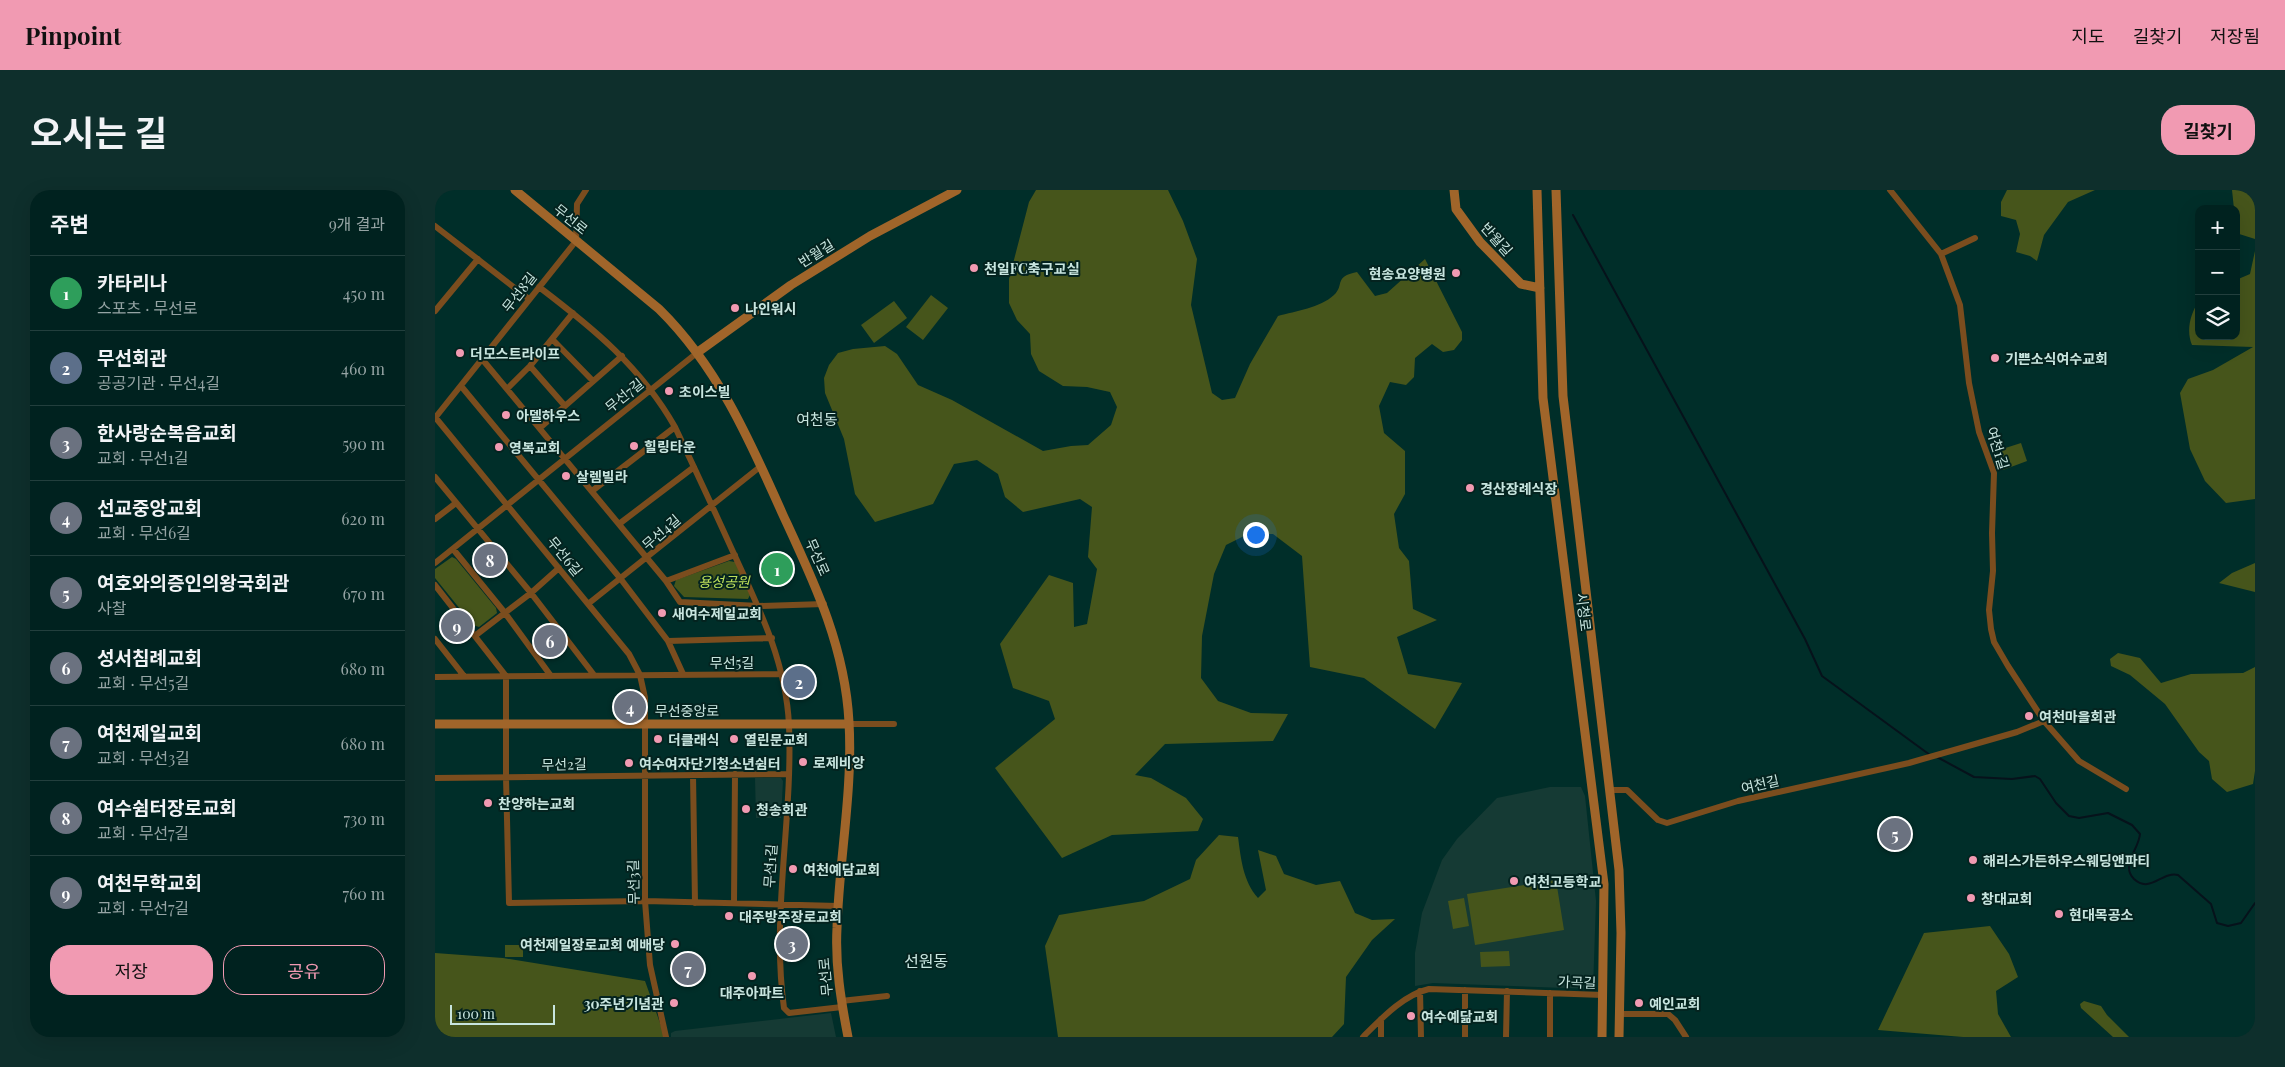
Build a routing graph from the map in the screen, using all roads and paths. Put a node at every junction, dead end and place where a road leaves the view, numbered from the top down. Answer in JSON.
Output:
{"nodes":[{"id":1,"x":515,"y":190,"type":"edge"},
{"id":2,"x":586,"y":190,"type":"edge"},
{"id":3,"x":957,"y":190,"type":"edge"},
{"id":4,"x":1455,"y":190,"type":"edge"},
{"id":5,"x":1537,"y":190,"type":"edge"},
{"id":6,"x":1890,"y":190,"type":"edge"},
{"id":7,"x":1558,"y":192,"type":"edge"},
{"id":8,"x":435,"y":226,"type":"edge"},
{"id":9,"x":1975,"y":238,"type":"dead end"},
{"id":10,"x":576,"y":240,"type":"junction"},
{"id":11,"x":1941,"y":254,"type":"junction"},
{"id":12,"x":478,"y":259,"type":"junction"},
{"id":13,"x":539,"y":287,"type":"junction"},
{"id":14,"x":1540,"y":288,"type":"junction"},
{"id":15,"x":529,"y":299,"type":"junction"},
{"id":16,"x":435,"y":311,"type":"edge"},
{"id":17,"x":573,"y":313,"type":"junction"},
{"id":18,"x":553,"y":339,"type":"junction"},
{"id":19,"x":698,"y":352,"type":"junction"},
{"id":20,"x":622,"y":356,"type":"junction"},
{"id":21,"x":482,"y":359,"type":"junction"},
{"id":22,"x":530,"y":366,"type":"junction"},
{"id":23,"x":593,"y":382,"type":"junction"},
{"id":24,"x":461,"y":386,"type":"junction"},
{"id":25,"x":508,"y":388,"type":"junction"},
{"id":26,"x":651,"y":390,"type":"junction"},
{"id":27,"x":565,"y":406,"type":"junction"},
{"id":28,"x":435,"y":417,"type":"edge"},
{"id":29,"x":541,"y":427,"type":"junction"},
{"id":30,"x":675,"y":427,"type":"junction"},
{"id":31,"x":566,"y":458,"type":"junction"},
{"id":32,"x":761,"y":466,"type":"junction"},
{"id":33,"x":694,"y":467,"type":"junction"},
{"id":34,"x":435,"y":477,"type":"edge"},
{"id":35,"x":539,"y":480,"type":"junction"},
{"id":36,"x":592,"y":491,"type":"junction"},
{"id":37,"x":456,"y":503,"type":"junction"},
{"id":38,"x":507,"y":505,"type":"junction"},
{"id":39,"x":713,"y":505,"type":"junction"},
{"id":40,"x":435,"y":519,"type":"edge"},
{"id":41,"x":619,"y":524,"type":"junction"},
{"id":42,"x":478,"y":528,"type":"junction"},
{"id":43,"x":453,"y":549,"type":"junction"},
{"id":44,"x":735,"y":555,"type":"junction"},
{"id":45,"x":646,"y":558,"type":"junction"},
{"id":46,"x":435,"y":563,"type":"edge"},
{"id":47,"x":559,"y":568,"type":"junction"},
{"id":48,"x":620,"y":578,"type":"junction"},
{"id":49,"x":666,"y":581,"type":"junction"},
{"id":50,"x":435,"y":585,"type":"edge"},
{"id":51,"x":531,"y":593,"type":"junction"},
{"id":52,"x":587,"y":604,"type":"junction"},
{"id":53,"x":824,"y":604,"type":"junction"},
{"id":54,"x":759,"y":606,"type":"junction"},
{"id":55,"x":505,"y":613,"type":"junction"},
{"id":56,"x":476,"y":635,"type":"junction"},
{"id":57,"x":772,"y":638,"type":"junction"},
{"id":58,"x":435,"y":639,"type":"edge"},
{"id":59,"x":668,"y":641,"type":"junction"},
{"id":60,"x":683,"y":674,"type":"junction"},
{"id":61,"x":781,"y":674,"type":"junction"},
{"id":62,"x":594,"y":675,"type":"junction"},
{"id":63,"x":640,"y":675,"type":"junction"},
{"id":64,"x":435,"y":676,"type":"edge"},
{"id":65,"x":463,"y":676,"type":"junction"},
{"id":66,"x":507,"y":676,"type":"junction"},
{"id":67,"x":551,"y":676,"type":"junction"},
{"id":68,"x":2044,"y":721,"type":"junction"},
{"id":69,"x":435,"y":724,"type":"edge"},
{"id":70,"x":645,"y":724,"type":"junction"},
{"id":71,"x":789,"y":724,"type":"junction"},
{"id":72,"x":849,"y":724,"type":"junction"},
{"id":73,"x":895,"y":724,"type":"dead end"},
{"id":74,"x":507,"y":725,"type":"junction"},
{"id":75,"x":735,"y":774,"type":"junction"},
{"id":76,"x":789,"y":774,"type":"junction"},
{"id":77,"x":644,"y":775,"type":"junction"},
{"id":78,"x":693,"y":775,"type":"junction"},
{"id":79,"x":506,"y":777,"type":"junction"},
{"id":80,"x":435,"y":778,"type":"edge"},
{"id":81,"x":2126,"y":789,"type":"dead end"},
{"id":82,"x":1610,"y":790,"type":"junction"},
{"id":83,"x":1594,"y":792,"type":"junction"},
{"id":84,"x":645,"y":901,"type":"junction"},
{"id":85,"x":695,"y":903,"type":"junction"},
{"id":86,"x":734,"y":904,"type":"junction"},
{"id":87,"x":780,"y":904,"type":"junction"},
{"id":88,"x":838,"y":906,"type":"junction"},
{"id":89,"x":1465,"y":990,"type":"junction"},
{"id":90,"x":1507,"y":991,"type":"junction"},
{"id":91,"x":1421,"y":992,"type":"junction"},
{"id":92,"x":1550,"y":993,"type":"junction"},
{"id":93,"x":1603,"y":995,"type":"junction"},
{"id":94,"x":887,"y":996,"type":"dead end"},
{"id":95,"x":842,"y":1004,"type":"junction"},
{"id":96,"x":1620,"y":1014,"type":"junction"},
{"id":97,"x":1381,"y":1019,"type":"junction"},
{"id":98,"x":666,"y":1037,"type":"edge"},
{"id":99,"x":848,"y":1037,"type":"edge"},
{"id":100,"x":1363,"y":1037,"type":"edge"},
{"id":101,"x":1381,"y":1037,"type":"edge"},
{"id":102,"x":1421,"y":1037,"type":"edge"},
{"id":103,"x":1465,"y":1037,"type":"edge"},
{"id":104,"x":1506,"y":1037,"type":"edge"},
{"id":105,"x":1550,"y":1037,"type":"edge"},
{"id":106,"x":1602,"y":1037,"type":"edge"},
{"id":107,"x":1619,"y":1037,"type":"edge"},
{"id":108,"x":1686,"y":1037,"type":"edge"}],
"edges":[{"from":1,"to":10,"type":"street","name":"무선로"},
{"from":2,"to":10,"type":"street"},
{"from":3,"to":19,"type":"street","name":"반월길"},
{"from":4,"to":14,"type":"street","name":"반월길"},
{"from":5,"to":14,"type":"street","name":"시청로"},
{"from":6,"to":11,"type":"street","name":"여천1길"},
{"from":7,"to":82,"type":"street","name":"시청로"},
{"from":8,"to":12,"type":"street"},
{"from":9,"to":11,"type":"street"},
{"from":10,"to":13,"type":"street","name":"무선8길"},
{"from":10,"to":19,"type":"street","name":"무선로"},
{"from":11,"to":68,"type":"street","name":"여천1길"},
{"from":12,"to":15,"type":"street"},
{"from":12,"to":16,"type":"street"},
{"from":13,"to":15,"type":"street","name":"무선8길"},
{"from":13,"to":17,"type":"street"},
{"from":14,"to":83,"type":"street","name":"시청로"},
{"from":15,"to":21,"type":"street","name":"무선8길"},
{"from":17,"to":18,"type":"street"},
{"from":17,"to":20,"type":"street"},
{"from":18,"to":22,"type":"street"},
{"from":18,"to":23,"type":"street"},
{"from":19,"to":26,"type":"street","name":"무선7길"},
{"from":19,"to":32,"type":"street","name":"무선로"},
{"from":20,"to":23,"type":"street"},
{"from":20,"to":26,"type":"street"},
{"from":21,"to":24,"type":"street","name":"무선8길"},
{"from":21,"to":25,"type":"street"},
{"from":22,"to":25,"type":"street"},
{"from":22,"to":27,"type":"street"},
{"from":23,"to":27,"type":"street"},
{"from":24,"to":28,"type":"street","name":"무선8길"},
{"from":24,"to":35,"type":"street"},
{"from":25,"to":29,"type":"street"},
{"from":26,"to":30,"type":"street"},
{"from":26,"to":31,"type":"street","name":"무선7길"},
{"from":27,"to":29,"type":"street"},
{"from":28,"to":38,"type":"street","name":"무선6길"},
{"from":29,"to":31,"type":"street"},
{"from":30,"to":33,"type":"street"},
{"from":30,"to":36,"type":"street"},
{"from":31,"to":35,"type":"street","name":"무선7길"},
{"from":31,"to":36,"type":"street"},
{"from":32,"to":39,"type":"street","name":"무선4길"},
{"from":32,"to":53,"type":"street","name":"무선로"},
{"from":33,"to":39,"type":"street"},
{"from":33,"to":41,"type":"street"},
{"from":34,"to":37,"type":"street"},
{"from":35,"to":38,"type":"street","name":"무선7길"},
{"from":35,"to":48,"type":"street"},
{"from":36,"to":41,"type":"street"},
{"from":37,"to":40,"type":"street"},
{"from":37,"to":42,"type":"street"},
{"from":38,"to":42,"type":"street","name":"무선7길"},
{"from":38,"to":47,"type":"street","name":"무선6길"},
{"from":39,"to":44,"type":"street"},
{"from":39,"to":45,"type":"street","name":"무선4길"},
{"from":41,"to":45,"type":"street"},
{"from":42,"to":43,"type":"street","name":"무선7길"},
{"from":42,"to":51,"type":"street"},
{"from":43,"to":46,"type":"street","name":"무선7길"},
{"from":43,"to":55,"type":"street"},
{"from":44,"to":49,"type":"street"},
{"from":44,"to":54,"type":"street"},
{"from":45,"to":48,"type":"street"},
{"from":45,"to":49,"type":"street","name":"무선4길"},
{"from":47,"to":51,"type":"street"},
{"from":47,"to":52,"type":"street","name":"무선6길"},
{"from":48,"to":52,"type":"street"},
{"from":48,"to":59,"type":"street"},
{"from":49,"to":54,"type":"street","name":"무선4길"},
{"from":50,"to":56,"type":"street"},
{"from":51,"to":55,"type":"street"},
{"from":51,"to":62,"type":"street"},
{"from":52,"to":63,"type":"street","name":"무선6길"},
{"from":53,"to":54,"type":"street","name":"무선4길"},
{"from":53,"to":72,"type":"street","name":"무선로"},
{"from":54,"to":57,"type":"street"},
{"from":55,"to":56,"type":"street"},
{"from":55,"to":67,"type":"street"},
{"from":56,"to":66,"type":"street"},
{"from":57,"to":59,"type":"street"},
{"from":57,"to":61,"type":"street"},
{"from":58,"to":65,"type":"street"},
{"from":59,"to":60,"type":"street"},
{"from":60,"to":61,"type":"street","name":"무선5길"},
{"from":60,"to":63,"type":"street","name":"무선5길"},
{"from":61,"to":71,"type":"street"},
{"from":62,"to":63,"type":"street","name":"무선5길"},
{"from":62,"to":67,"type":"street","name":"무선5길"},
{"from":63,"to":70,"type":"street","name":"무선6길"},
{"from":64,"to":65,"type":"street","name":"무선5길"},
{"from":65,"to":66,"type":"street","name":"무선5길"},
{"from":66,"to":67,"type":"street","name":"무선5길"},
{"from":66,"to":74,"type":"street"},
{"from":68,"to":81,"type":"street"},
{"from":68,"to":82,"type":"street","name":"여천길"},
{"from":69,"to":74,"type":"street","name":"무선중앙로"},
{"from":70,"to":71,"type":"street","name":"무선중앙로"},
{"from":70,"to":74,"type":"street","name":"무선중앙로"},
{"from":70,"to":77,"type":"street","name":"무선3길"},
{"from":71,"to":72,"type":"street","name":"무선중앙로"},
{"from":71,"to":76,"type":"street","name":"무선1길"},
{"from":72,"to":73,"type":"street"},
{"from":72,"to":88,"type":"street","name":"무선로"},
{"from":74,"to":79,"type":"street"},
{"from":75,"to":76,"type":"street","name":"무선2길"},
{"from":75,"to":78,"type":"street","name":"무선2길"},
{"from":75,"to":86,"type":"street"},
{"from":76,"to":87,"type":"street","name":"무선1길"},
{"from":77,"to":78,"type":"street","name":"무선2길"},
{"from":77,"to":79,"type":"street","name":"무선2길"},
{"from":77,"to":84,"type":"street","name":"무선3길"},
{"from":78,"to":85,"type":"street"},
{"from":79,"to":80,"type":"street","name":"무선2길"},
{"from":79,"to":84,"type":"street"},
{"from":82,"to":83,"type":"street"},
{"from":82,"to":96,"type":"street","name":"시청로"},
{"from":83,"to":93,"type":"street","name":"시청로"},
{"from":84,"to":85,"type":"street"},
{"from":84,"to":98,"type":"street","name":"무선3길"},
{"from":85,"to":86,"type":"street"},
{"from":86,"to":87,"type":"street"},
{"from":87,"to":88,"type":"street"},
{"from":87,"to":95,"type":"street","name":"무선1길"},
{"from":88,"to":95,"type":"street","name":"무선로"},
{"from":89,"to":90,"type":"street","name":"가곡길"},
{"from":89,"to":91,"type":"street","name":"가곡길"},
{"from":89,"to":103,"type":"street"},
{"from":90,"to":92,"type":"street","name":"가곡길"},
{"from":90,"to":104,"type":"street"},
{"from":91,"to":97,"type":"street","name":"가곡길"},
{"from":91,"to":102,"type":"street"},
{"from":92,"to":93,"type":"street","name":"가곡길"},
{"from":92,"to":105,"type":"street","name":"가곡길"},
{"from":93,"to":106,"type":"street","name":"시청로"},
{"from":94,"to":95,"type":"street"},
{"from":95,"to":99,"type":"street","name":"무선로"},
{"from":96,"to":107,"type":"street","name":"시청로"},
{"from":96,"to":108,"type":"street"},
{"from":97,"to":100,"type":"street","name":"가곡길"},
{"from":97,"to":101,"type":"street"}]}
